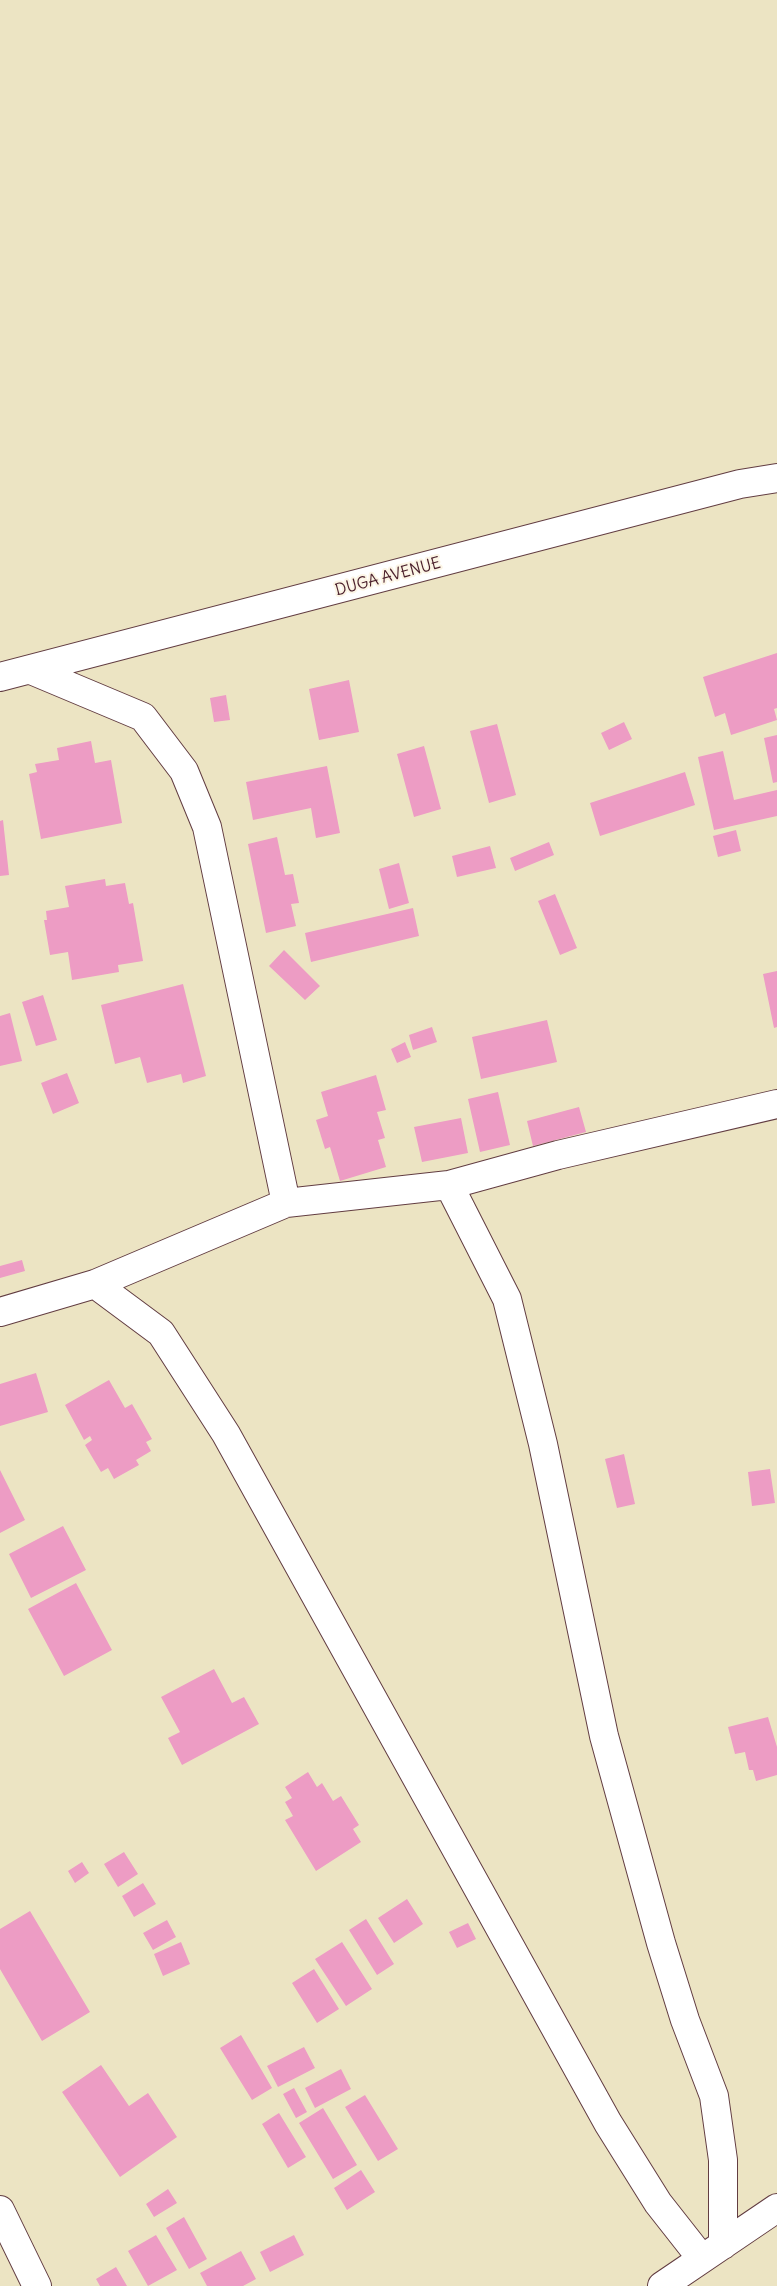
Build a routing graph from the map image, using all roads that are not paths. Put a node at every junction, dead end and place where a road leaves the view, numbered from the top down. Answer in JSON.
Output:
{"nodes":[{"id":1,"x":777,"y":478,"type":"edge"},
{"id":2,"x":30,"y":670,"type":"junction"},
{"id":3,"x":0,"y":677,"type":"edge"},
{"id":4,"x":777,"y":1104,"type":"edge"},
{"id":5,"x":449,"y":1185,"type":"junction"},
{"id":6,"x":286,"y":1203,"type":"junction"},
{"id":7,"x":95,"y":1284,"type":"junction"},
{"id":8,"x":0,"y":1312,"type":"edge"},
{"id":9,"x":777,"y":2208,"type":"edge"},
{"id":10,"x":0,"y":2210,"type":"edge"},
{"id":11,"x":712,"y":2252,"type":"junction"},
{"id":12,"x":37,"y":2286,"type":"edge"},
{"id":13,"x":662,"y":2286,"type":"edge"}],
"edges":[{"from":1,"to":2,"type":"street","name":"DUGA AVENUE"},
{"from":2,"to":3,"type":"street","name":"DUGA AVENUE"},
{"from":2,"to":6,"type":"street"},
{"from":4,"to":5,"type":"street"},
{"from":5,"to":6,"type":"street"},
{"from":5,"to":11,"type":"street"},
{"from":6,"to":7,"type":"street"},
{"from":7,"to":8,"type":"street"},
{"from":7,"to":11,"type":"street"},
{"from":9,"to":11,"type":"street"},
{"from":10,"to":12,"type":"street"},
{"from":11,"to":13,"type":"street"}]}
